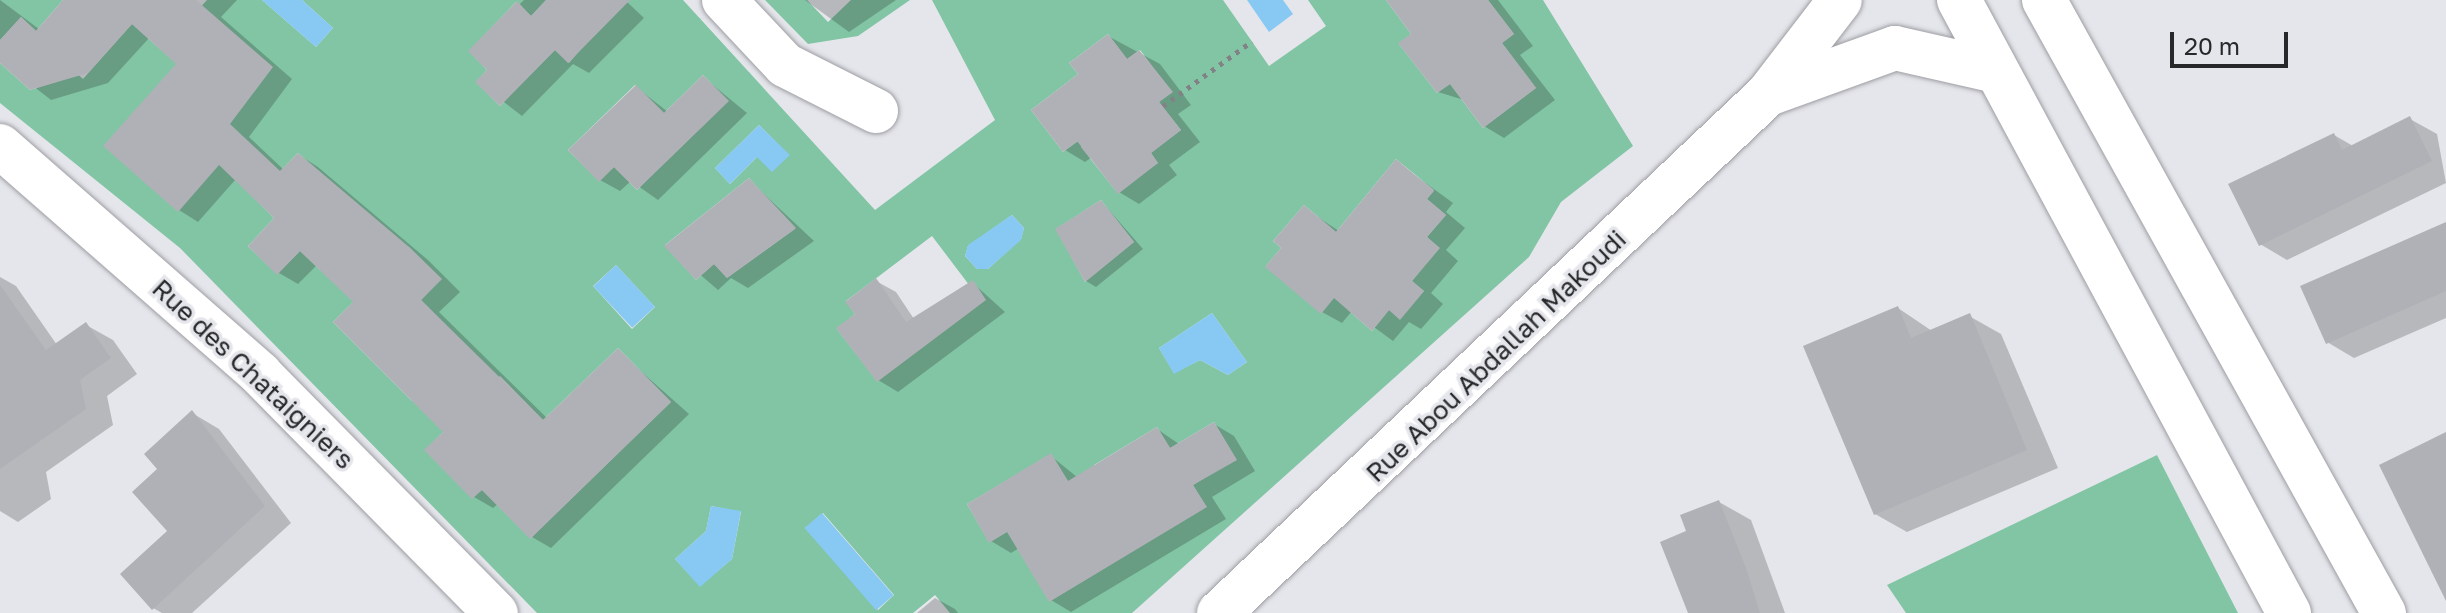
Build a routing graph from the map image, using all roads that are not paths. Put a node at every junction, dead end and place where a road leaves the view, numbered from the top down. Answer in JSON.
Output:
{"nodes":[{"id":1,"x":724,"y":0,"type":"edge"},
{"id":2,"x":1840,"y":0,"type":"edge"},
{"id":3,"x":1959,"y":0,"type":"edge"},
{"id":4,"x":2044,"y":0,"type":"edge"},
{"id":5,"x":1996,"y":71,"type":"junction"},
{"id":6,"x":1768,"y":94,"type":"junction"},
{"id":7,"x":876,"y":111,"type":"dead end"},
{"id":8,"x":0,"y":146,"type":"edge"},
{"id":9,"x":496,"y":613,"type":"edge"},
{"id":10,"x":1219,"y":613,"type":"edge"},
{"id":11,"x":2289,"y":613,"type":"edge"},
{"id":12,"x":2384,"y":613,"type":"edge"}],
"edges":[{"from":1,"to":7,"type":"street"},
{"from":2,"to":6,"type":"street","name":"Rue Abou Abdallah Makoudi"},
{"from":3,"to":5,"type":"street"},
{"from":4,"to":12,"type":"street"},
{"from":5,"to":6,"type":"street","name":"Rue Abou Abdallah Makoudi"},
{"from":5,"to":11,"type":"street"},
{"from":6,"to":10,"type":"street","name":"Rue Abou Abdallah Makoudi"},
{"from":8,"to":9,"type":"street","name":"Rue des Chataigniers"}]}
